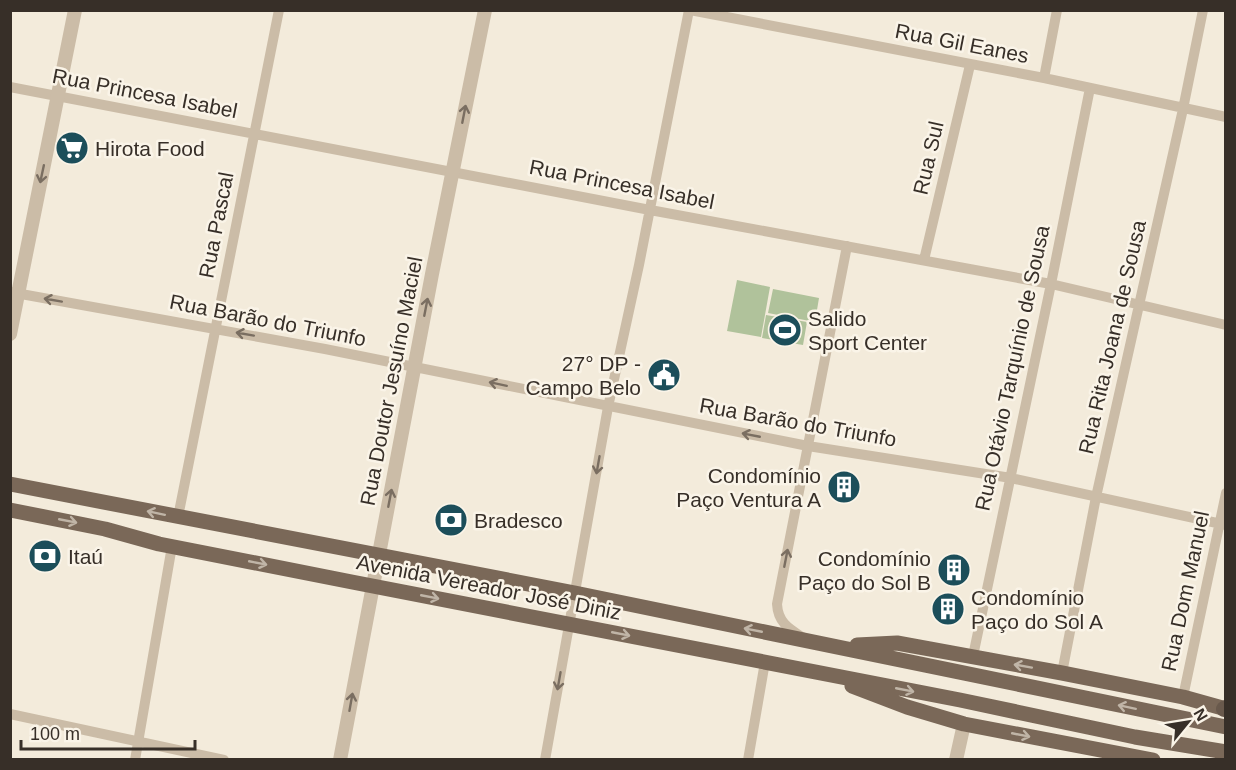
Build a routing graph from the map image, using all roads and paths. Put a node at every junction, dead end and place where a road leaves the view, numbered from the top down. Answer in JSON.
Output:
{"nodes":[{"id":1,"x":75,"y":10,"type":"edge"},
{"id":2,"x":279,"y":10,"type":"edge"},
{"id":3,"x":484,"y":10,"type":"edge"},
{"id":4,"x":689,"y":10,"type":"edge"},
{"id":5,"x":1057,"y":10,"type":"edge"},
{"id":6,"x":1203,"y":10,"type":"edge"},
{"id":7,"x":970,"y":65,"type":"junction"},
{"id":8,"x":1044,"y":78,"type":"junction"},
{"id":9,"x":10,"y":87,"type":"edge"},
{"id":10,"x":1090,"y":88,"type":"junction"},
{"id":11,"x":59,"y":96,"type":"junction"},
{"id":12,"x":1183,"y":109,"type":"junction"},
{"id":13,"x":1226,"y":117,"type":"edge"},
{"id":14,"x":254,"y":133,"type":"junction"},
{"id":15,"x":453,"y":171,"type":"junction"},
{"id":16,"x":650,"y":210,"type":"junction"},
{"id":17,"x":847,"y":246,"type":"junction"},
{"id":18,"x":924,"y":260,"type":"junction"},
{"id":19,"x":1052,"y":284,"type":"junction"},
{"id":20,"x":14,"y":292,"type":"edge"},
{"id":21,"x":1139,"y":304,"type":"junction"},
{"id":22,"x":1226,"y":325,"type":"edge"},
{"id":23,"x":215,"y":329,"type":"junction"},
{"id":24,"x":10,"y":334,"type":"edge"},
{"id":25,"x":414,"y":367,"type":"junction"},
{"id":26,"x":609,"y":407,"type":"junction"},
{"id":27,"x":808,"y":446,"type":"junction"},
{"id":28,"x":1011,"y":478,"type":"junction"},
{"id":29,"x":10,"y":484,"type":"edge"},
{"id":30,"x":1226,"y":493,"type":"edge"},
{"id":31,"x":1096,"y":497,"type":"junction"},
{"id":32,"x":10,"y":510,"type":"edge"},
{"id":33,"x":178,"y":517,"type":"junction"},
{"id":34,"x":1222,"y":524,"type":"edge"},
{"id":35,"x":172,"y":546,"type":"junction"},
{"id":36,"x":378,"y":556,"type":"junction"},
{"id":37,"x":372,"y":586,"type":"junction"},
{"id":38,"x":575,"y":593,"type":"junction"},
{"id":39,"x":569,"y":624,"type":"junction"},
{"id":40,"x":810,"y":642,"type":"junction"},
{"id":41,"x":829,"y":645,"type":"junction"},
{"id":42,"x":973,"y":656,"type":"junction"},
{"id":43,"x":765,"y":662,"type":"junction"},
{"id":44,"x":1062,"y":673,"type":"junction"},
{"id":45,"x":840,"y":678,"type":"junction"},
{"id":46,"x":1183,"y":697,"type":"junction"},
{"id":47,"x":1225,"y":709,"type":"edge"},
{"id":48,"x":10,"y":714,"type":"edge"},
{"id":49,"x":964,"y":724,"type":"junction"},
{"id":50,"x":1226,"y":727,"type":"edge"},
{"id":51,"x":139,"y":741,"type":"junction"},
{"id":52,"x":1226,"y":752,"type":"edge"},
{"id":53,"x":135,"y":759,"type":"edge"},
{"id":54,"x":224,"y":759,"type":"edge"},
{"id":55,"x":340,"y":759,"type":"edge"},
{"id":56,"x":545,"y":759,"type":"edge"},
{"id":57,"x":748,"y":759,"type":"edge"},
{"id":58,"x":956,"y":759,"type":"edge"},
{"id":59,"x":1153,"y":759,"type":"edge"}],
"edges":[{"from":1,"to":11,"type":"street"},
{"from":2,"to":14,"type":"street","name":"Rua Pascal"},
{"from":15,"to":3,"type":"street","name":"Rua Doutor Jesuíno Maciel","one_way":true},
{"from":4,"to":7,"type":"street","name":"Rua Gil Eanes"},
{"from":4,"to":16,"type":"street"},
{"from":5,"to":8,"type":"street"},
{"from":6,"to":12,"type":"street","name":"Rua Rita Joana de Sousa"},
{"from":7,"to":8,"type":"street","name":"Rua Gil Eanes"},
{"from":7,"to":18,"type":"street","name":"Rua Sul"},
{"from":8,"to":10,"type":"street","name":"Rua Gil Eanes"},
{"from":9,"to":11,"type":"street","name":"Rua Princesa Isabel"},
{"from":10,"to":12,"type":"street","name":"Rua Gil Eanes"},
{"from":10,"to":19,"type":"street","name":"Rua Otávio Tarquínio de Sousa"},
{"from":11,"to":14,"type":"street","name":"Rua Princesa Isabel"},
{"from":11,"to":20,"type":"street","one_way":true},
{"from":12,"to":13,"type":"street","name":"Rua Gil Eanes"},
{"from":12,"to":21,"type":"street","name":"Rua Rita Joana de Sousa"},
{"from":14,"to":15,"type":"street","name":"Rua Princesa Isabel"},
{"from":14,"to":23,"type":"street","name":"Rua Pascal"},
{"from":15,"to":16,"type":"street","name":"Rua Princesa Isabel"},
{"from":25,"to":15,"type":"street","name":"Rua Doutor Jesuíno Maciel","one_way":true},
{"from":16,"to":17,"type":"street","name":"Rua Princesa Isabel"},
{"from":16,"to":26,"type":"street"},
{"from":17,"to":18,"type":"street","name":"Rua Princesa Isabel"},
{"from":17,"to":27,"type":"street"},
{"from":18,"to":19,"type":"street","name":"Rua Princesa Isabel"},
{"from":19,"to":21,"type":"street","name":"Rua Princesa Isabel"},
{"from":19,"to":28,"type":"street","name":"Rua Otávio Tarquínio de Sousa"},
{"from":23,"to":20,"type":"street","name":"Rua Barão do Triunfo","one_way":true},
{"from":20,"to":24,"type":"street"},
{"from":21,"to":22,"type":"street","name":"Rua Princesa Isabel"},
{"from":21,"to":31,"type":"street","name":"Rua Rita Joana de Sousa"},
{"from":25,"to":23,"type":"street","name":"Rua Barão do Triunfo","one_way":true},
{"from":23,"to":33,"type":"street","name":"Rua Pascal"},
{"from":26,"to":25,"type":"street","name":"Rua Barão do Triunfo","one_way":true},
{"from":36,"to":25,"type":"street","name":"Rua Doutor Jesuíno Maciel","one_way":true},
{"from":27,"to":26,"type":"street","name":"Rua Barão do Triunfo","one_way":true},
{"from":26,"to":38,"type":"street","one_way":true},
{"from":27,"to":28,"type":"street","name":"Rua Barão do Triunfo"},
{"from":40,"to":27,"type":"street","one_way":true},
{"from":28,"to":31,"type":"street","name":"Rua Barão do Triunfo"},
{"from":28,"to":42,"type":"street","name":"Rua Otávio Tarquínio de Sousa"},
{"from":33,"to":29,"type":"main road","name":"Avenida Vereador José Diniz","one_way":true},
{"from":30,"to":34,"type":"street","name":"Rua Dom Manuel"},
{"from":31,"to":34,"type":"street","name":"Rua Barão do Triunfo"},
{"from":31,"to":44,"type":"street","name":"Rua Rita Joana de Sousa"},
{"from":32,"to":35,"type":"main road","name":"Avenida Vereador José Diniz","one_way":true},
{"from":33,"to":36,"type":"main road","name":"Avenida Vereador José Diniz"},
{"from":34,"to":46,"type":"street","name":"Rua Dom Manuel"},
{"from":35,"to":37,"type":"main road","name":"Avenida Vereador José Diniz","one_way":true},
{"from":35,"to":51,"type":"street"},
{"from":36,"to":37,"type":"street","name":"Rua Doutor Jesuíno Maciel"},
{"from":36,"to":38,"type":"main road","name":"Avenida Vereador José Diniz"},
{"from":37,"to":39,"type":"main road","name":"Avenida Vereador José Diniz","one_way":true},
{"from":55,"to":37,"type":"street","name":"Rua Doutor Jesuíno Maciel","one_way":true},
{"from":38,"to":39,"type":"street"},
{"from":40,"to":38,"type":"main road","name":"Avenida Vereador José Diniz","one_way":true},
{"from":39,"to":43,"type":"main road","name":"Avenida Vereador José Diniz","one_way":true},
{"from":39,"to":56,"type":"street","one_way":true},
{"from":40,"to":41,"type":"main road","name":"Avenida Vereador José Diniz"},
{"from":41,"to":42,"type":"main road"},
{"from":50,"to":41,"type":"main road","name":"Avenida Vereador José Diniz","one_way":true},
{"from":44,"to":42,"type":"main road","one_way":true},
{"from":43,"to":45,"type":"main road","name":"Avenida Vereador José Diniz"},
{"from":43,"to":57,"type":"street"},
{"from":44,"to":46,"type":"main road"},
{"from":45,"to":49,"type":"main road"},
{"from":45,"to":52,"type":"main road","name":"Avenida Vereador José Diniz","one_way":true},
{"from":46,"to":47,"type":"main road"},
{"from":48,"to":51,"type":"street"},
{"from":49,"to":58,"type":"street"},
{"from":49,"to":59,"type":"main road","one_way":true},
{"from":51,"to":53,"type":"street"},
{"from":51,"to":54,"type":"street"}]}
